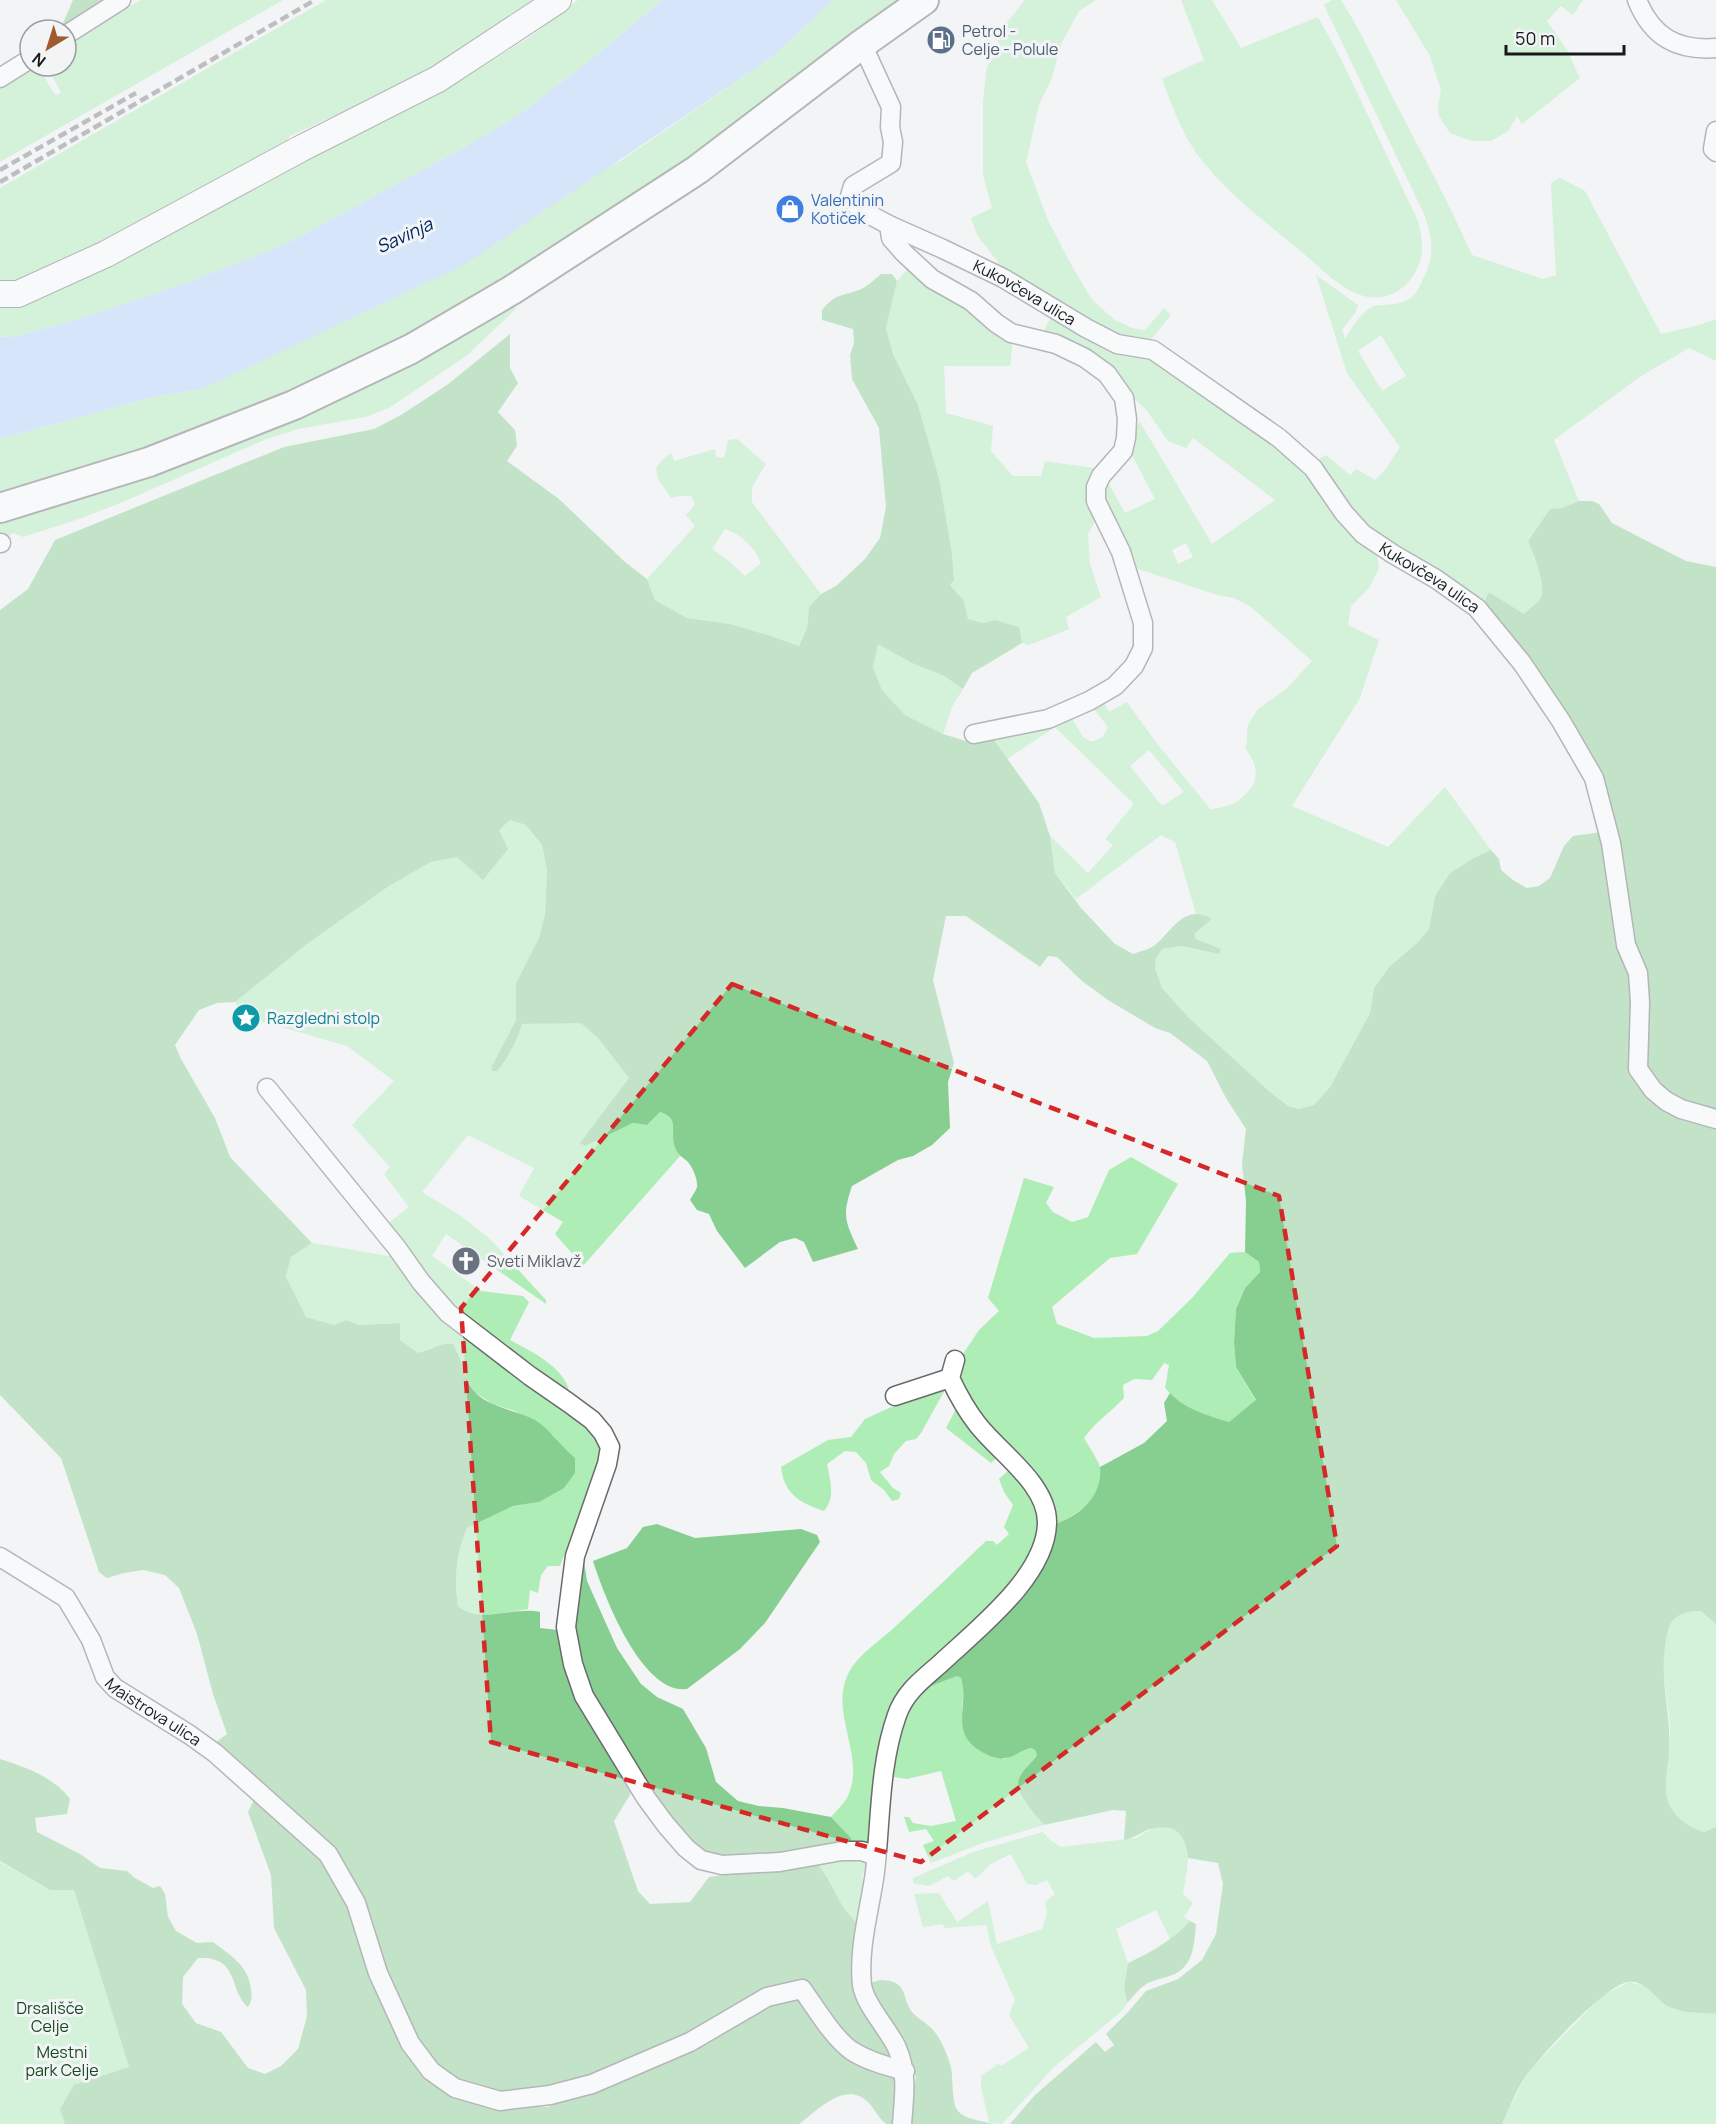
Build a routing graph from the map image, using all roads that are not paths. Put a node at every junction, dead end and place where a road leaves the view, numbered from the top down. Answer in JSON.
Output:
{"nodes":[{"id":1,"x":121,"y":0,"type":"edge"},
{"id":2,"x":924,"y":0,"type":"edge"},
{"id":3,"x":1637,"y":0,"type":"edge"},
{"id":4,"x":554,"y":2,"type":"edge"},
{"id":5,"x":78,"y":27,"type":"edge"},
{"id":6,"x":862,"y":44,"type":"junction"},
{"id":7,"x":1716,"y":48,"type":"edge"},
{"id":8,"x":18,"y":67,"type":"edge"},
{"id":9,"x":0,"y":78,"type":"edge"},
{"id":10,"x":1716,"y":131,"type":"edge"},
{"id":11,"x":1716,"y":152,"type":"edge"},
{"id":12,"x":889,"y":225,"type":"junction"},
{"id":13,"x":0,"y":294,"type":"edge"},
{"id":14,"x":0,"y":508,"type":"edge"},
{"id":15,"x":974,"y":734,"type":"dead end"},
{"id":16,"x":267,"y":1088,"type":"dead end"},
{"id":17,"x":1716,"y":1119,"type":"edge"},
{"id":18,"x":955,"y":1360,"type":"dead end"},
{"id":19,"x":950,"y":1378,"type":"junction"},
{"id":20,"x":895,"y":1396,"type":"dead end"},
{"id":21,"x":0,"y":1557,"type":"edge"},
{"id":22,"x":876,"y":1856,"type":"junction"},
{"id":23,"x":905,"y":2071,"type":"junction"},
{"id":24,"x":902,"y":2124,"type":"edge"}],
"edges":[{"from":1,"to":5,"type":"street"},
{"from":2,"to":6,"type":"main road"},
{"from":3,"to":7,"type":"street"},
{"from":4,"to":13,"type":"street"},
{"from":6,"to":12,"type":"street","name":"Kukovčeva ulica"},
{"from":6,"to":14,"type":"main road"},
{"from":8,"to":9,"type":"street"},
{"from":10,"to":11,"type":"street"},
{"from":12,"to":15,"type":"street","name":"Kukovčeva ulica"},
{"from":12,"to":17,"type":"street","name":"Kukovčeva ulica"},
{"from":16,"to":22,"type":"street"},
{"from":18,"to":19,"type":"street"},
{"from":19,"to":20,"type":"street"},
{"from":19,"to":22,"type":"street"},
{"from":21,"to":23,"type":"street","name":"Maistrova ulica"},
{"from":22,"to":23,"type":"street"},
{"from":23,"to":24,"type":"street"}]}
